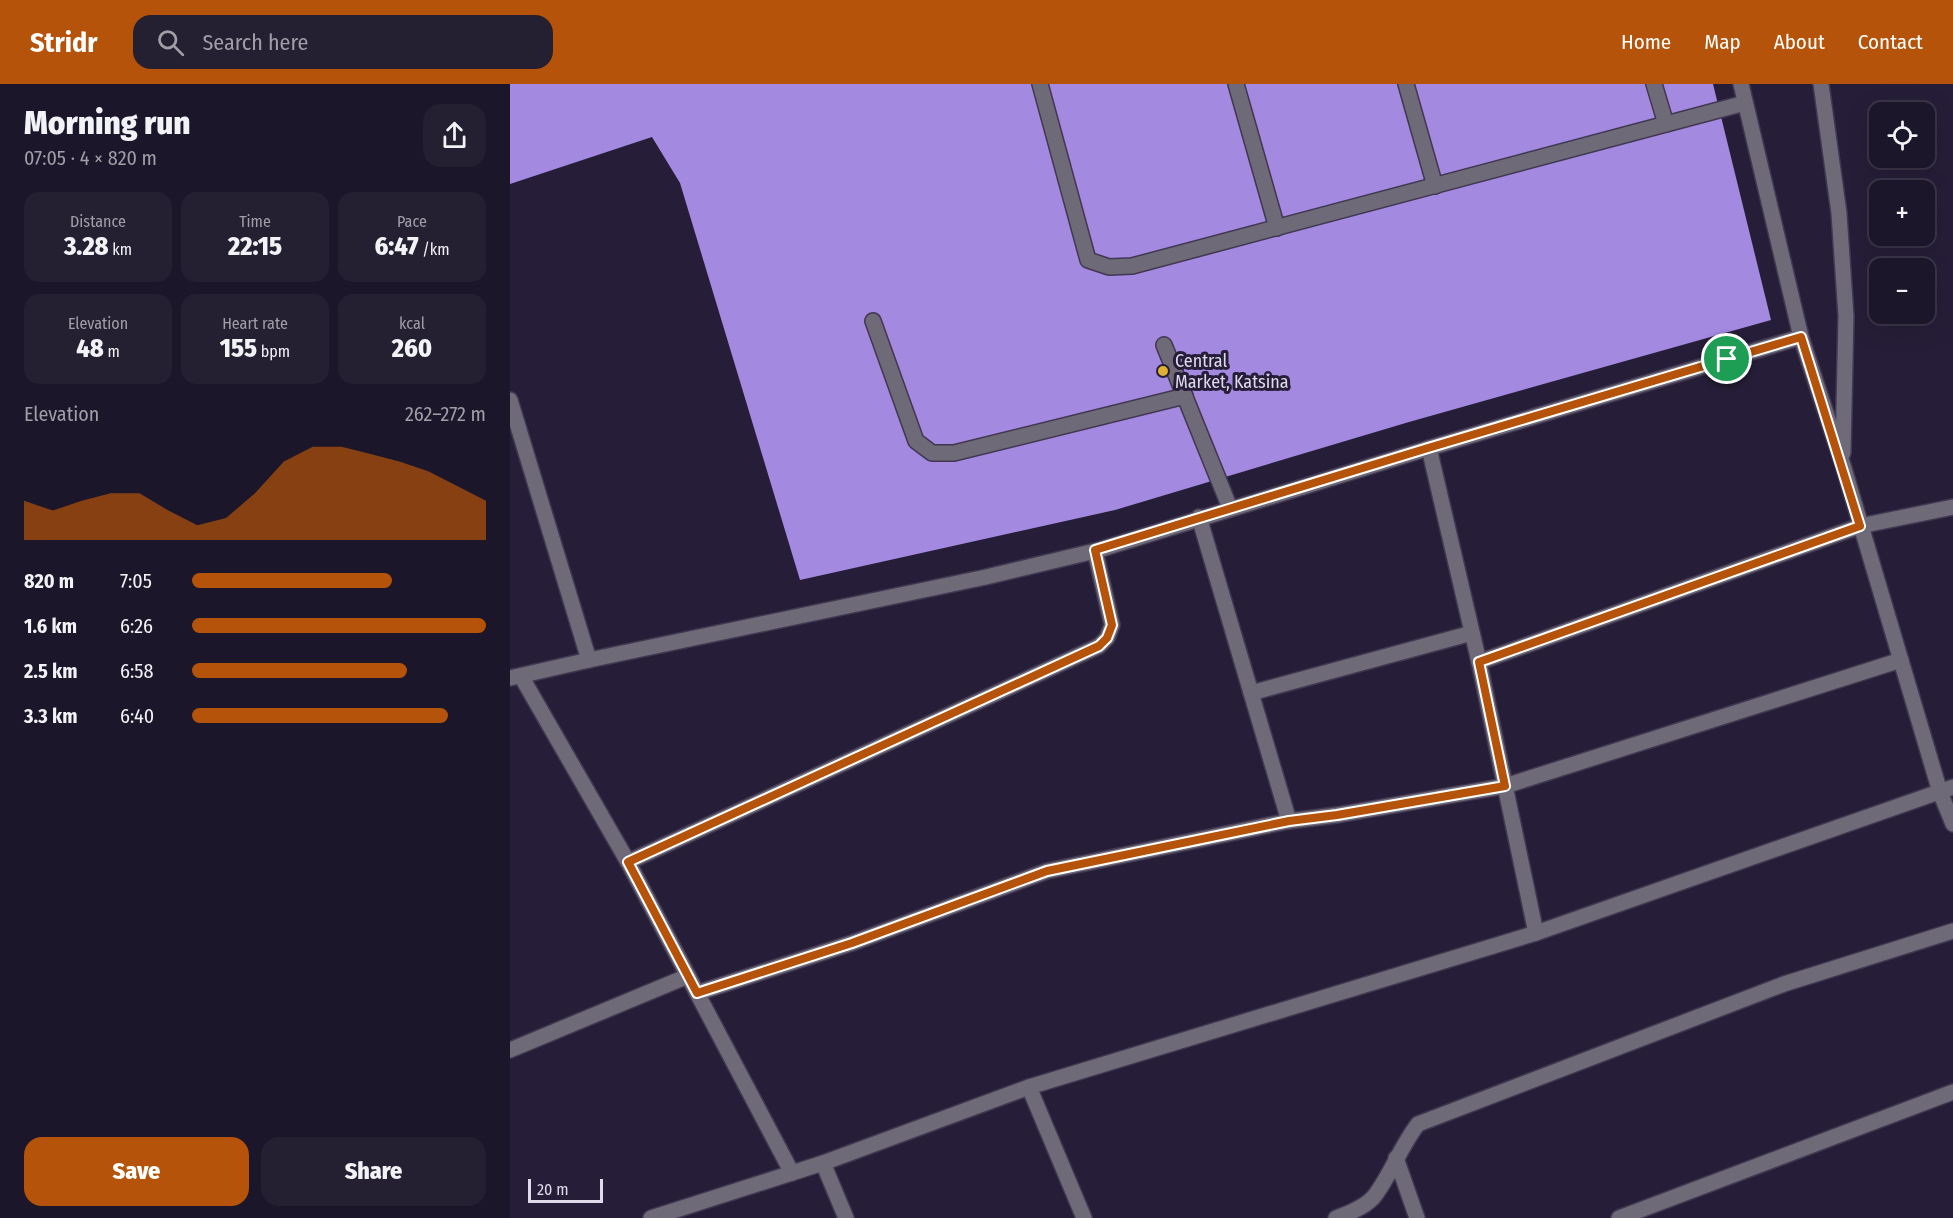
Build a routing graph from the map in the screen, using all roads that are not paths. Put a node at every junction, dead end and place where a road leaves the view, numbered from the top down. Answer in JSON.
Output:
{"nodes":[{"id":1,"x":1040,"y":84,"type":"edge"},
{"id":2,"x":1236,"y":84,"type":"edge"},
{"id":3,"x":1406,"y":84,"type":"edge"},
{"id":4,"x":1654,"y":84,"type":"edge"},
{"id":5,"x":1741,"y":84,"type":"edge"},
{"id":6,"x":1821,"y":84,"type":"edge"},
{"id":7,"x":1745,"y":103,"type":"junction"},
{"id":8,"x":1666,"y":124,"type":"junction"},
{"id":9,"x":1435,"y":186,"type":"junction"},
{"id":10,"x":1277,"y":228,"type":"junction"},
{"id":11,"x":873,"y":321,"type":"dead end"},
{"id":12,"x":1801,"y":337,"type":"junction"},
{"id":13,"x":1164,"y":345,"type":"dead end"},
{"id":14,"x":1185,"y":396,"type":"junction"},
{"id":15,"x":510,"y":400,"type":"edge"},
{"id":16,"x":1428,"y":448,"type":"junction"},
{"id":17,"x":1843,"y":465,"type":"junction"},
{"id":18,"x":1953,"y":507,"type":"edge"},
{"id":19,"x":1230,"y":508,"type":"junction"},
{"id":20,"x":1198,"y":517,"type":"junction"},
{"id":21,"x":1860,"y":526,"type":"junction"},
{"id":22,"x":1095,"y":550,"type":"junction"},
{"id":23,"x":1472,"y":633,"type":"junction"},
{"id":24,"x":589,"y":660,"type":"junction"},
{"id":25,"x":1901,"y":660,"type":"junction"},
{"id":26,"x":1479,"y":662,"type":"junction"},
{"id":27,"x":515,"y":677,"type":"edge"},
{"id":28,"x":1251,"y":693,"type":"junction"},
{"id":29,"x":1505,"y":786,"type":"junction"},
{"id":30,"x":1947,"y":790,"type":"edge"},
{"id":31,"x":1289,"y":821,"type":"junction"},
{"id":32,"x":1953,"y":824,"type":"edge"},
{"id":33,"x":628,"y":862,"type":"junction"},
{"id":34,"x":1953,"y":931,"type":"edge"},
{"id":35,"x":1536,"y":933,"type":"junction"},
{"id":36,"x":688,"y":976,"type":"junction"},
{"id":37,"x":697,"y":993,"type":"junction"},
{"id":38,"x":510,"y":1050,"type":"edge"},
{"id":39,"x":1029,"y":1087,"type":"junction"},
{"id":40,"x":1953,"y":1092,"type":"edge"},
{"id":41,"x":1396,"y":1158,"type":"junction"},
{"id":42,"x":824,"y":1163,"type":"junction"},
{"id":43,"x":792,"y":1173,"type":"junction"},
{"id":44,"x":651,"y":1218,"type":"edge"},
{"id":45,"x":846,"y":1218,"type":"edge"},
{"id":46,"x":1084,"y":1218,"type":"edge"},
{"id":47,"x":1336,"y":1218,"type":"edge"},
{"id":48,"x":1417,"y":1218,"type":"edge"},
{"id":49,"x":1619,"y":1218,"type":"edge"}],
"edges":[{"from":1,"to":10,"type":"street"},
{"from":2,"to":10,"type":"street"},
{"from":3,"to":9,"type":"street"},
{"from":4,"to":8,"type":"street"},
{"from":5,"to":7,"type":"street"},
{"from":6,"to":17,"type":"street"},
{"from":7,"to":8,"type":"street"},
{"from":7,"to":12,"type":"street"},
{"from":8,"to":9,"type":"street"},
{"from":9,"to":10,"type":"street"},
{"from":11,"to":14,"type":"street"},
{"from":12,"to":16,"type":"street"},
{"from":12,"to":17,"type":"street"},
{"from":13,"to":14,"type":"street"},
{"from":14,"to":19,"type":"street"},
{"from":15,"to":24,"type":"street"},
{"from":16,"to":19,"type":"street"},
{"from":16,"to":23,"type":"street"},
{"from":17,"to":21,"type":"street"},
{"from":18,"to":21,"type":"street"},
{"from":19,"to":20,"type":"street"},
{"from":20,"to":22,"type":"street"},
{"from":20,"to":28,"type":"street"},
{"from":21,"to":25,"type":"street"},
{"from":21,"to":26,"type":"street"},
{"from":22,"to":24,"type":"street"},
{"from":22,"to":33,"type":"street"},
{"from":23,"to":26,"type":"street"},
{"from":23,"to":28,"type":"street"},
{"from":24,"to":27,"type":"street"},
{"from":25,"to":29,"type":"street"},
{"from":25,"to":30,"type":"street"},
{"from":26,"to":29,"type":"street"},
{"from":27,"to":33,"type":"street"},
{"from":28,"to":31,"type":"street"},
{"from":29,"to":31,"type":"street"},
{"from":29,"to":35,"type":"street"},
{"from":30,"to":32,"type":"street"},
{"from":30,"to":35,"type":"street"},
{"from":31,"to":37,"type":"street"},
{"from":33,"to":36,"type":"street"},
{"from":34,"to":41,"type":"street"},
{"from":35,"to":39,"type":"street"},
{"from":36,"to":37,"type":"street"},
{"from":36,"to":38,"type":"street"},
{"from":37,"to":43,"type":"street"},
{"from":39,"to":42,"type":"street"},
{"from":39,"to":46,"type":"street"},
{"from":40,"to":49,"type":"street"},
{"from":41,"to":47,"type":"street"},
{"from":41,"to":48,"type":"street"},
{"from":42,"to":43,"type":"street"},
{"from":42,"to":45,"type":"street"},
{"from":43,"to":44,"type":"street"}]}
